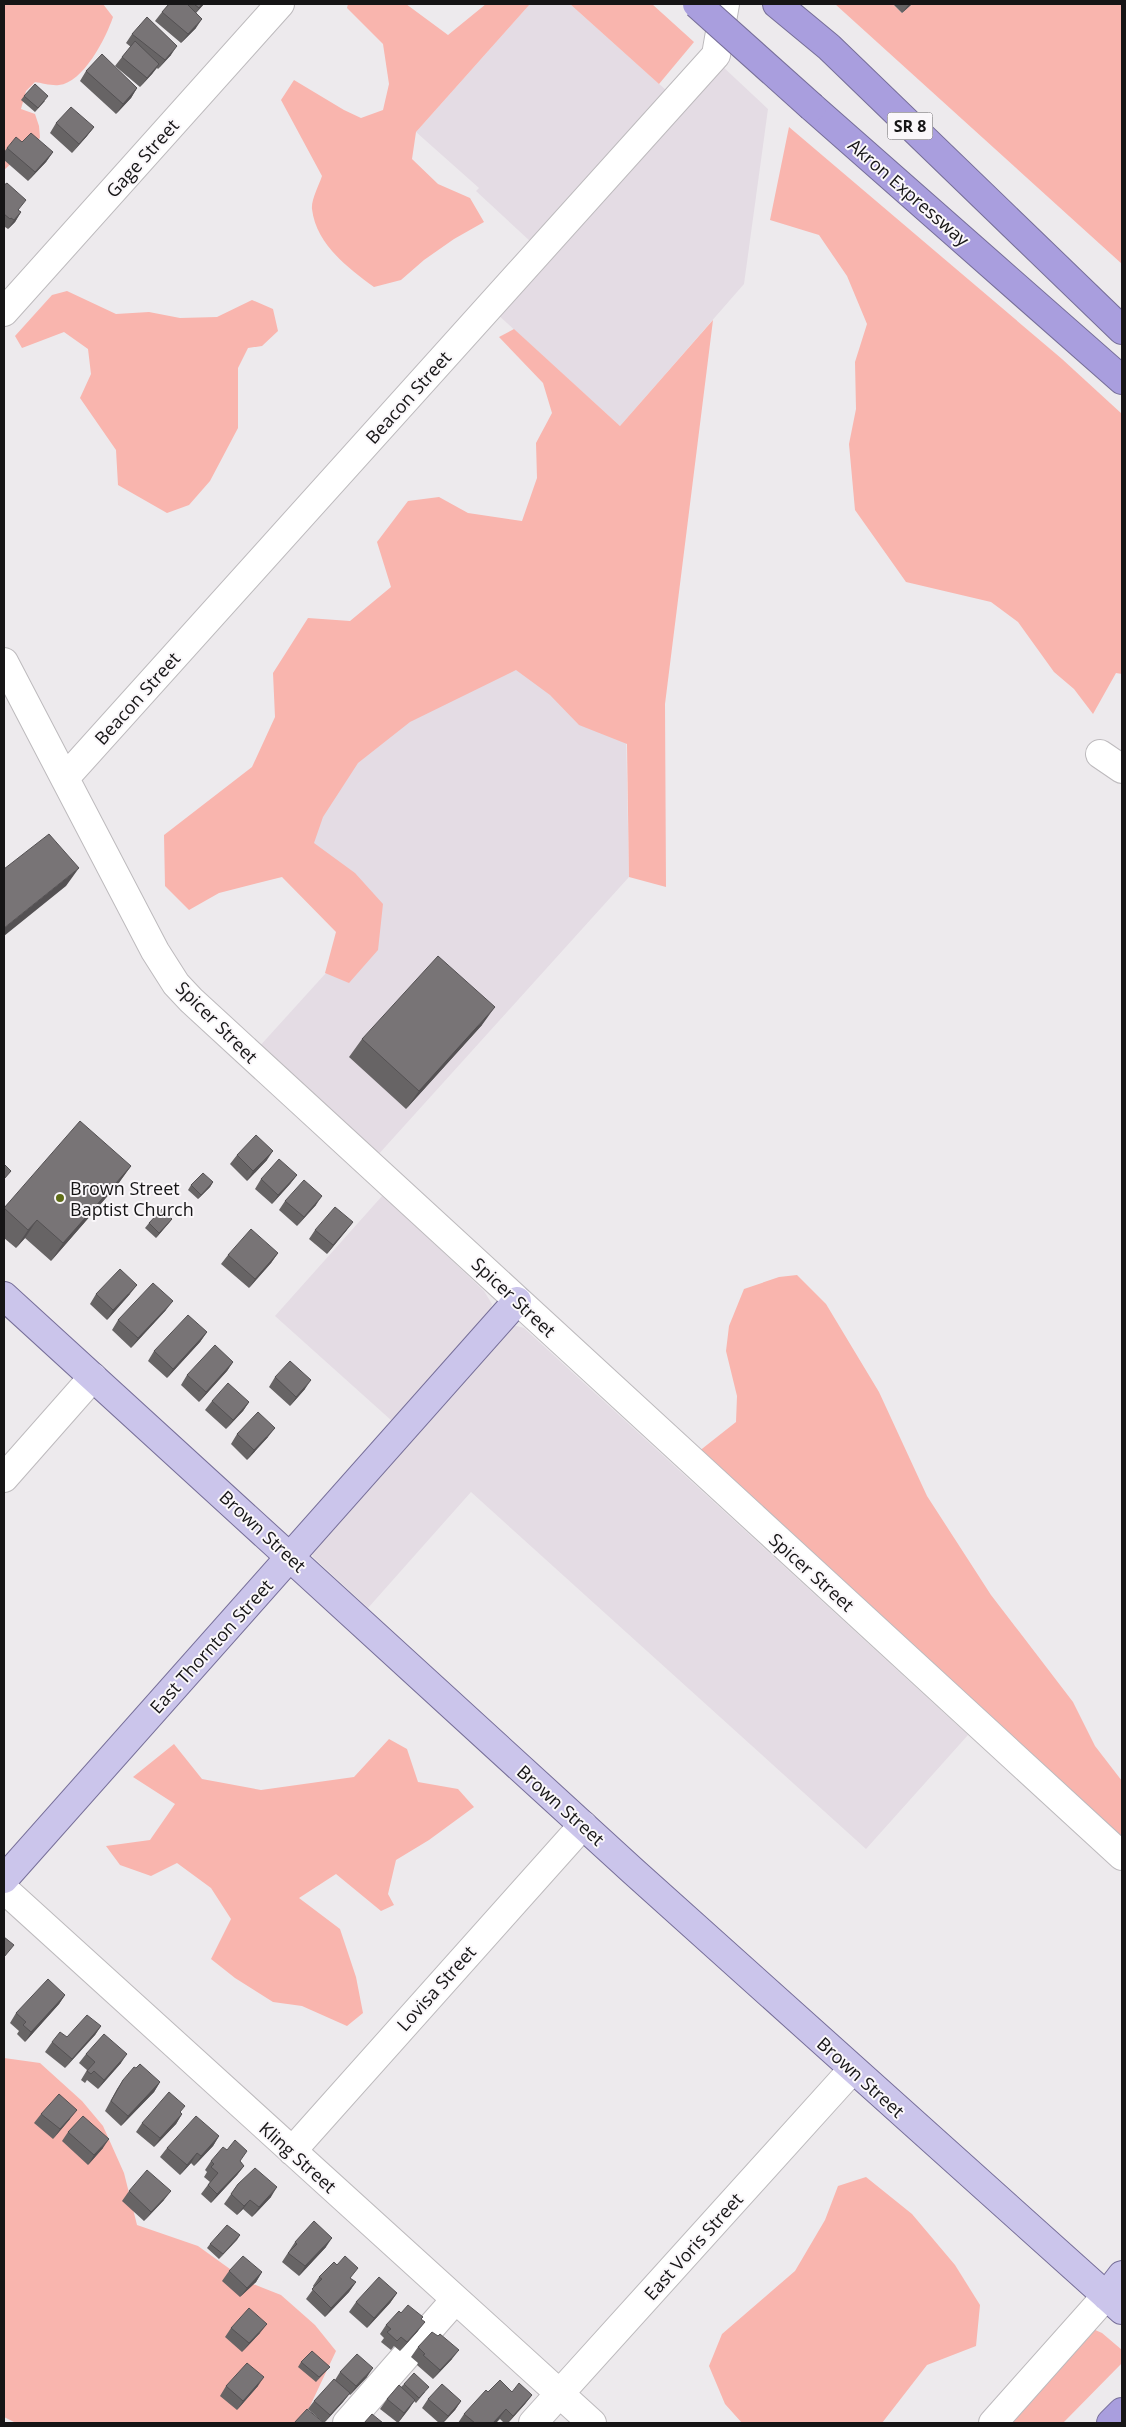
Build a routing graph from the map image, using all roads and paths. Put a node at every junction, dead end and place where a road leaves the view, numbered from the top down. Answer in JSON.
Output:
{"nodes":[{"id":1,"x":280,"y":4,"type":"edge"},
{"id":2,"x":697,"y":4,"type":"edge"},
{"id":3,"x":724,"y":4,"type":"edge"},
{"id":4,"x":777,"y":4,"type":"edge"},
{"id":5,"x":4,"y":312,"type":"edge"},
{"id":6,"x":1122,"y":330,"type":"edge"},
{"id":7,"x":1122,"y":380,"type":"edge"},
{"id":8,"x":4,"y":662,"type":"edge"},
{"id":9,"x":1100,"y":754,"type":"dead end"},
{"id":10,"x":1122,"y":769,"type":"edge"},
{"id":11,"x":65,"y":778,"type":"junction"},
{"id":12,"x":4,"y":1296,"type":"edge"},
{"id":13,"x":517,"y":1301,"type":"junction"},
{"id":14,"x":93,"y":1377,"type":"junction"},
{"id":15,"x":4,"y":1478,"type":"edge"},
{"id":16,"x":291,"y":1557,"type":"junction"},
{"id":17,"x":583,"y":1825,"type":"junction"},
{"id":18,"x":1122,"y":1856,"type":"edge"},
{"id":19,"x":4,"y":1879,"type":"edge"},
{"id":20,"x":4,"y":1889,"type":"edge"},
{"id":21,"x":852,"y":2070,"type":"junction"},
{"id":22,"x":292,"y":2151,"type":"junction"},
{"id":23,"x":1117,"y":2294,"type":"edge"},
{"id":24,"x":455,"y":2300,"type":"junction"},
{"id":25,"x":560,"y":2394,"type":"junction"},
{"id":26,"x":347,"y":2423,"type":"edge"},
{"id":27,"x":534,"y":2423,"type":"edge"},
{"id":28,"x":592,"y":2423,"type":"edge"},
{"id":29,"x":994,"y":2423,"type":"edge"}],
"edges":[{"from":1,"to":5,"type":"street","name":"Gage Street"},
{"from":2,"to":7,"type":"highway","name":"Akron Expressway","number":"SR 8","bridge":true},
{"from":3,"to":11,"type":"street","name":"Beacon Street"},
{"from":4,"to":6,"type":"highway","number":"SR 8"},
{"from":8,"to":11,"type":"street","name":"Spicer Street"},
{"from":9,"to":10,"type":"street"},
{"from":11,"to":13,"type":"street","name":"Spicer Street"},
{"from":12,"to":14,"type":"main road","name":"Brown Street"},
{"from":13,"to":16,"type":"main road","name":"East Thornton Street"},
{"from":13,"to":18,"type":"street","name":"Spicer Street"},
{"from":14,"to":15,"type":"street"},
{"from":14,"to":16,"type":"main road","name":"Brown Street"},
{"from":16,"to":17,"type":"main road","name":"Brown Street"},
{"from":16,"to":19,"type":"main road","name":"East Thornton Street"},
{"from":17,"to":21,"type":"main road","name":"Brown Street"},
{"from":17,"to":22,"type":"street","name":"Lovisa Street"},
{"from":20,"to":22,"type":"street","name":"Kling Street"},
{"from":21,"to":23,"type":"main road","name":"Brown Street"},
{"from":21,"to":25,"type":"street","name":"East Voris Street"},
{"from":22,"to":24,"type":"street","name":"Kling Street"},
{"from":23,"to":29,"type":"street"},
{"from":24,"to":25,"type":"street","name":"Kling Street"},
{"from":24,"to":26,"type":"street"},
{"from":25,"to":27,"type":"street","name":"East Voris Street"},
{"from":25,"to":28,"type":"street","name":"Kling Street"}]}
